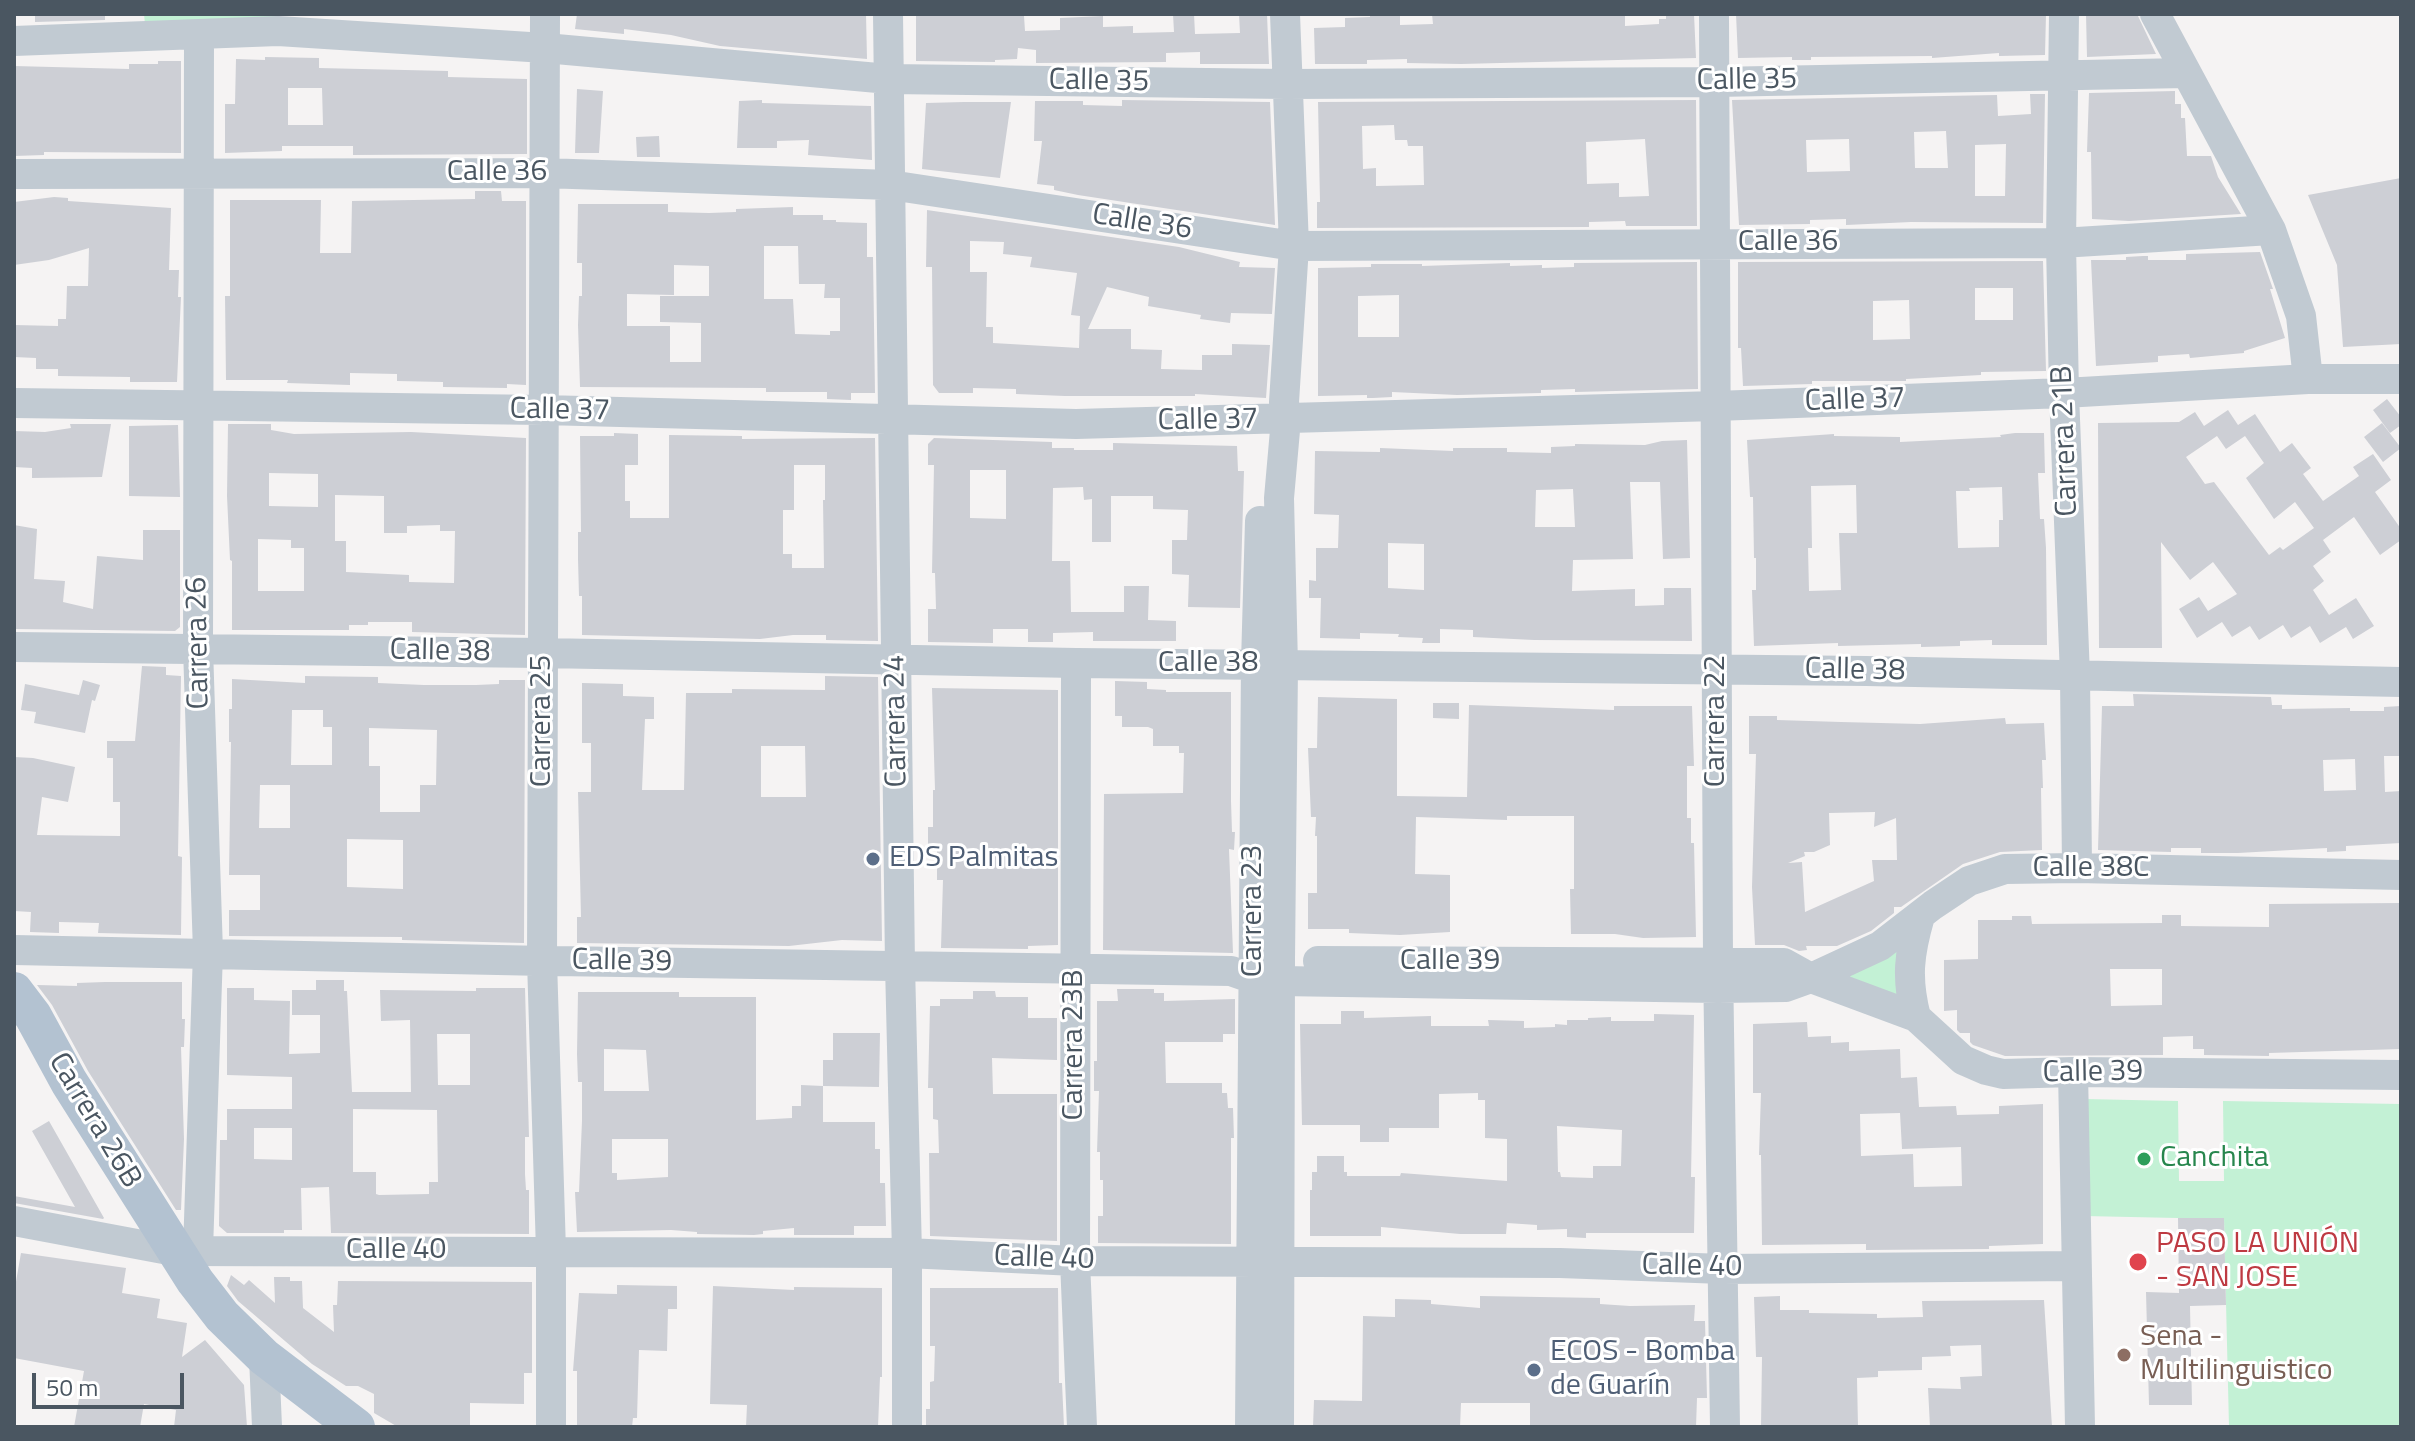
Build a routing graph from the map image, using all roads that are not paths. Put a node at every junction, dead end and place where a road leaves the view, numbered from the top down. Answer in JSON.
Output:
{"nodes":[{"id":1,"x":545,"y":14,"type":"edge"},
{"id":2,"x":888,"y":14,"type":"edge"},
{"id":3,"x":1285,"y":14,"type":"edge"},
{"id":4,"x":1714,"y":14,"type":"edge"},
{"id":5,"x":2064,"y":14,"type":"edge"},
{"id":6,"x":2155,"y":14,"type":"edge"},
{"id":7,"x":278,"y":23,"type":"edge"},
{"id":8,"x":199,"y":35,"type":"junction"},
{"id":9,"x":14,"y":41,"type":"edge"},
{"id":10,"x":545,"y":48,"type":"junction"},
{"id":11,"x":2186,"y":73,"type":"junction"},
{"id":12,"x":2064,"y":74,"type":"junction"},
{"id":13,"x":889,"y":79,"type":"junction"},
{"id":14,"x":1715,"y":82,"type":"junction"},
{"id":15,"x":1286,"y":84,"type":"junction"},
{"id":16,"x":198,"y":173,"type":"junction"},
{"id":17,"x":544,"y":173,"type":"junction"},
{"id":18,"x":14,"y":174,"type":"edge"},
{"id":19,"x":890,"y":185,"type":"junction"},
{"id":20,"x":2271,"y":230,"type":"junction"},
{"id":21,"x":1717,"y":243,"type":"junction"},
{"id":22,"x":2061,"y":243,"type":"junction"},
{"id":23,"x":1294,"y":246,"type":"junction"},
{"id":24,"x":2308,"y":379,"type":"junction"},
{"id":25,"x":2401,"y":379,"type":"edge"},
{"id":26,"x":2064,"y":393,"type":"junction"},
{"id":27,"x":14,"y":403,"type":"edge"},
{"id":28,"x":198,"y":404,"type":"junction"},
{"id":29,"x":1716,"y":406,"type":"junction"},
{"id":30,"x":544,"y":410,"type":"junction"},
{"id":31,"x":1280,"y":413,"type":"junction"},
{"id":32,"x":893,"y":418,"type":"junction"},
{"id":33,"x":14,"y":647,"type":"edge"},
{"id":34,"x":198,"y":648,"type":"junction"},
{"id":35,"x":543,"y":653,"type":"junction"},
{"id":36,"x":896,"y":659,"type":"junction"},
{"id":37,"x":1076,"y":663,"type":"junction"},
{"id":38,"x":1270,"y":664,"type":"junction"},
{"id":39,"x":1717,"y":670,"type":"junction"},
{"id":40,"x":2075,"y":676,"type":"junction"},
{"id":41,"x":2401,"y":682,"type":"edge"},
{"id":42,"x":2077,"y":868,"type":"junction"},
{"id":43,"x":2401,"y":875,"type":"edge"},
{"id":44,"x":1920,"y":916,"type":"junction"},
{"id":45,"x":14,"y":950,"type":"edge"},
{"id":46,"x":208,"y":952,"type":"junction"},
{"id":47,"x":542,"y":961,"type":"junction"},
{"id":48,"x":900,"y":965,"type":"junction"},
{"id":49,"x":1075,"y":968,"type":"junction"},
{"id":50,"x":1260,"y":970,"type":"junction"},
{"id":51,"x":1718,"y":975,"type":"junction"},
{"id":52,"x":1811,"y":978,"type":"junction"},
{"id":53,"x":14,"y":991,"type":"edge"},
{"id":54,"x":1916,"y":1017,"type":"junction"},
{"id":55,"x":2073,"y":1072,"type":"junction"},
{"id":56,"x":2401,"y":1075,"type":"edge"},
{"id":57,"x":14,"y":1221,"type":"edge"},
{"id":58,"x":186,"y":1251,"type":"junction"},
{"id":59,"x":551,"y":1251,"type":"junction"},
{"id":60,"x":907,"y":1253,"type":"junction"},
{"id":61,"x":1075,"y":1261,"type":"junction"},
{"id":62,"x":1266,"y":1261,"type":"junction"},
{"id":63,"x":2076,"y":1266,"type":"junction"},
{"id":64,"x":1723,"y":1269,"type":"junction"},
{"id":65,"x":264,"y":1357,"type":"junction"},
{"id":66,"x":267,"y":1427,"type":"edge"},
{"id":67,"x":356,"y":1427,"type":"edge"},
{"id":68,"x":551,"y":1427,"type":"edge"},
{"id":69,"x":907,"y":1427,"type":"edge"},
{"id":70,"x":1082,"y":1427,"type":"edge"},
{"id":71,"x":1250,"y":1427,"type":"edge"},
{"id":72,"x":1279,"y":1427,"type":"edge"},
{"id":73,"x":1725,"y":1427,"type":"edge"},
{"id":74,"x":2080,"y":1427,"type":"edge"}],
"edges":[{"from":1,"to":10,"type":"street","name":"Carrera 25"},
{"from":2,"to":13,"type":"street","name":"Carrera 24"},
{"from":3,"to":15,"type":"street","name":"Carrera 23"},
{"from":4,"to":14,"type":"street","name":"Carrera 22"},
{"from":5,"to":12,"type":"street","name":"Carrera 21B"},
{"from":6,"to":11,"type":"street"},
{"from":7,"to":8,"type":"street","name":"Calle 35"},
{"from":7,"to":10,"type":"street","name":"Calle 35"},
{"from":8,"to":9,"type":"street","name":"Calle 35"},
{"from":8,"to":16,"type":"street","name":"Carrera 26"},
{"from":10,"to":13,"type":"street","name":"Calle 35"},
{"from":10,"to":17,"type":"street","name":"Carrera 25"},
{"from":11,"to":12,"type":"street","name":"Calle 35"},
{"from":11,"to":20,"type":"street"},
{"from":12,"to":14,"type":"street","name":"Calle 35"},
{"from":12,"to":22,"type":"street","name":"Carrera 21B"},
{"from":13,"to":15,"type":"street","name":"Calle 35"},
{"from":13,"to":19,"type":"street","name":"Carrera 24"},
{"from":14,"to":15,"type":"street","name":"Calle 35"},
{"from":14,"to":21,"type":"street","name":"Carrera 22"},
{"from":15,"to":23,"type":"street","name":"Carrera 23"},
{"from":16,"to":17,"type":"street","name":"Calle 36"},
{"from":16,"to":18,"type":"street","name":"Calle 36"},
{"from":16,"to":28,"type":"street","name":"Carrera 26"},
{"from":17,"to":19,"type":"street","name":"Calle 36"},
{"from":17,"to":30,"type":"street","name":"Carrera 25"},
{"from":19,"to":23,"type":"street","name":"Calle 36"},
{"from":19,"to":32,"type":"street","name":"Carrera 24"},
{"from":20,"to":22,"type":"street","name":"Calle 36"},
{"from":20,"to":24,"type":"street"},
{"from":21,"to":22,"type":"street","name":"Calle 36"},
{"from":21,"to":23,"type":"street","name":"Calle 36"},
{"from":21,"to":29,"type":"street","name":"Carrera 22"},
{"from":22,"to":26,"type":"street","name":"Carrera 21B"},
{"from":23,"to":31,"type":"street","name":"Carrera 23"},
{"from":24,"to":25,"type":"street","name":"Calle 37"},
{"from":24,"to":26,"type":"street","name":"Calle 37"},
{"from":26,"to":29,"type":"street","name":"Calle 37"},
{"from":26,"to":40,"type":"street","name":"Carrera 21B"},
{"from":27,"to":28,"type":"street","name":"Calle 37"},
{"from":28,"to":30,"type":"street","name":"Calle 37"},
{"from":28,"to":34,"type":"street","name":"Carrera 26"},
{"from":29,"to":31,"type":"street","name":"Calle 37"},
{"from":29,"to":39,"type":"street","name":"Carrera 22"},
{"from":30,"to":32,"type":"street","name":"Calle 37"},
{"from":30,"to":35,"type":"street","name":"Carrera 25"},
{"from":31,"to":32,"type":"street","name":"Calle 37"},
{"from":31,"to":38,"type":"street","name":"Carrera 23"},
{"from":32,"to":36,"type":"street","name":"Carrera 24"},
{"from":33,"to":34,"type":"street","name":"Calle 38"},
{"from":34,"to":35,"type":"street","name":"Calle 38"},
{"from":34,"to":46,"type":"street","name":"Carrera 26"},
{"from":35,"to":36,"type":"street","name":"Calle 38"},
{"from":35,"to":47,"type":"street","name":"Carrera 25"},
{"from":36,"to":37,"type":"street","name":"Calle 38"},
{"from":36,"to":48,"type":"street","name":"Carrera 24"},
{"from":37,"to":38,"type":"street","name":"Calle 38"},
{"from":37,"to":49,"type":"street","name":"Carrera 23B"},
{"from":38,"to":39,"type":"street","name":"Calle 38"},
{"from":38,"to":50,"type":"street","name":"Carrera 23"},
{"from":39,"to":40,"type":"street","name":"Calle 38"},
{"from":39,"to":51,"type":"street","name":"Carrera 22"},
{"from":40,"to":41,"type":"street","name":"Calle 38"},
{"from":40,"to":42,"type":"street","name":"Carrera 21B"},
{"from":42,"to":43,"type":"street","name":"Calle 38C"},
{"from":42,"to":44,"type":"street","name":"Calle 38C"},
{"from":44,"to":52,"type":"street","name":"Calle 38C"},
{"from":44,"to":54,"type":"street"},
{"from":45,"to":46,"type":"street","name":"Calle 39"},
{"from":46,"to":47,"type":"street","name":"Calle 39"},
{"from":46,"to":58,"type":"street","name":"Carrera 26"},
{"from":47,"to":48,"type":"street","name":"Calle 39"},
{"from":47,"to":59,"type":"street","name":"Carrera 25"},
{"from":48,"to":49,"type":"street","name":"Calle 39"},
{"from":48,"to":60,"type":"street","name":"Carrera 24"},
{"from":49,"to":50,"type":"street","name":"Calle 39"},
{"from":49,"to":61,"type":"street","name":"Carrera 23B"},
{"from":50,"to":51,"type":"street","name":"Calle 39"},
{"from":50,"to":62,"type":"street","name":"Carrera 23"},
{"from":51,"to":52,"type":"street","name":"Calle 39"},
{"from":51,"to":64,"type":"street","name":"Carrera 22"},
{"from":52,"to":54,"type":"street","name":"Calle 39"},
{"from":53,"to":58,"type":"main road","name":"Carrera 26B"},
{"from":54,"to":55,"type":"street","name":"Calle 39"},
{"from":55,"to":56,"type":"street","name":"Calle 39"},
{"from":55,"to":63,"type":"street"},
{"from":57,"to":58,"type":"street","name":"Calle 40"},
{"from":58,"to":59,"type":"street","name":"Calle 40"},
{"from":58,"to":65,"type":"main road","name":"Carrera 26B"},
{"from":59,"to":60,"type":"street","name":"Calle 40"},
{"from":59,"to":68,"type":"street","name":"Carrera 25"},
{"from":60,"to":61,"type":"street","name":"Calle 40"},
{"from":60,"to":69,"type":"street","name":"Carrera 24"},
{"from":61,"to":62,"type":"street","name":"Calle 40"},
{"from":61,"to":70,"type":"street","name":"Carrera 23B"},
{"from":62,"to":64,"type":"street","name":"Calle 40"},
{"from":62,"to":71,"type":"street","name":"Carrera 23"},
{"from":62,"to":72,"type":"street","name":"Carrera 23"},
{"from":63,"to":64,"type":"street","name":"Calle 40"},
{"from":63,"to":74,"type":"street"},
{"from":64,"to":73,"type":"street","name":"Carrera 22"},
{"from":65,"to":66,"type":"street"},
{"from":65,"to":67,"type":"main road","name":"Carrera 26B"}]}
